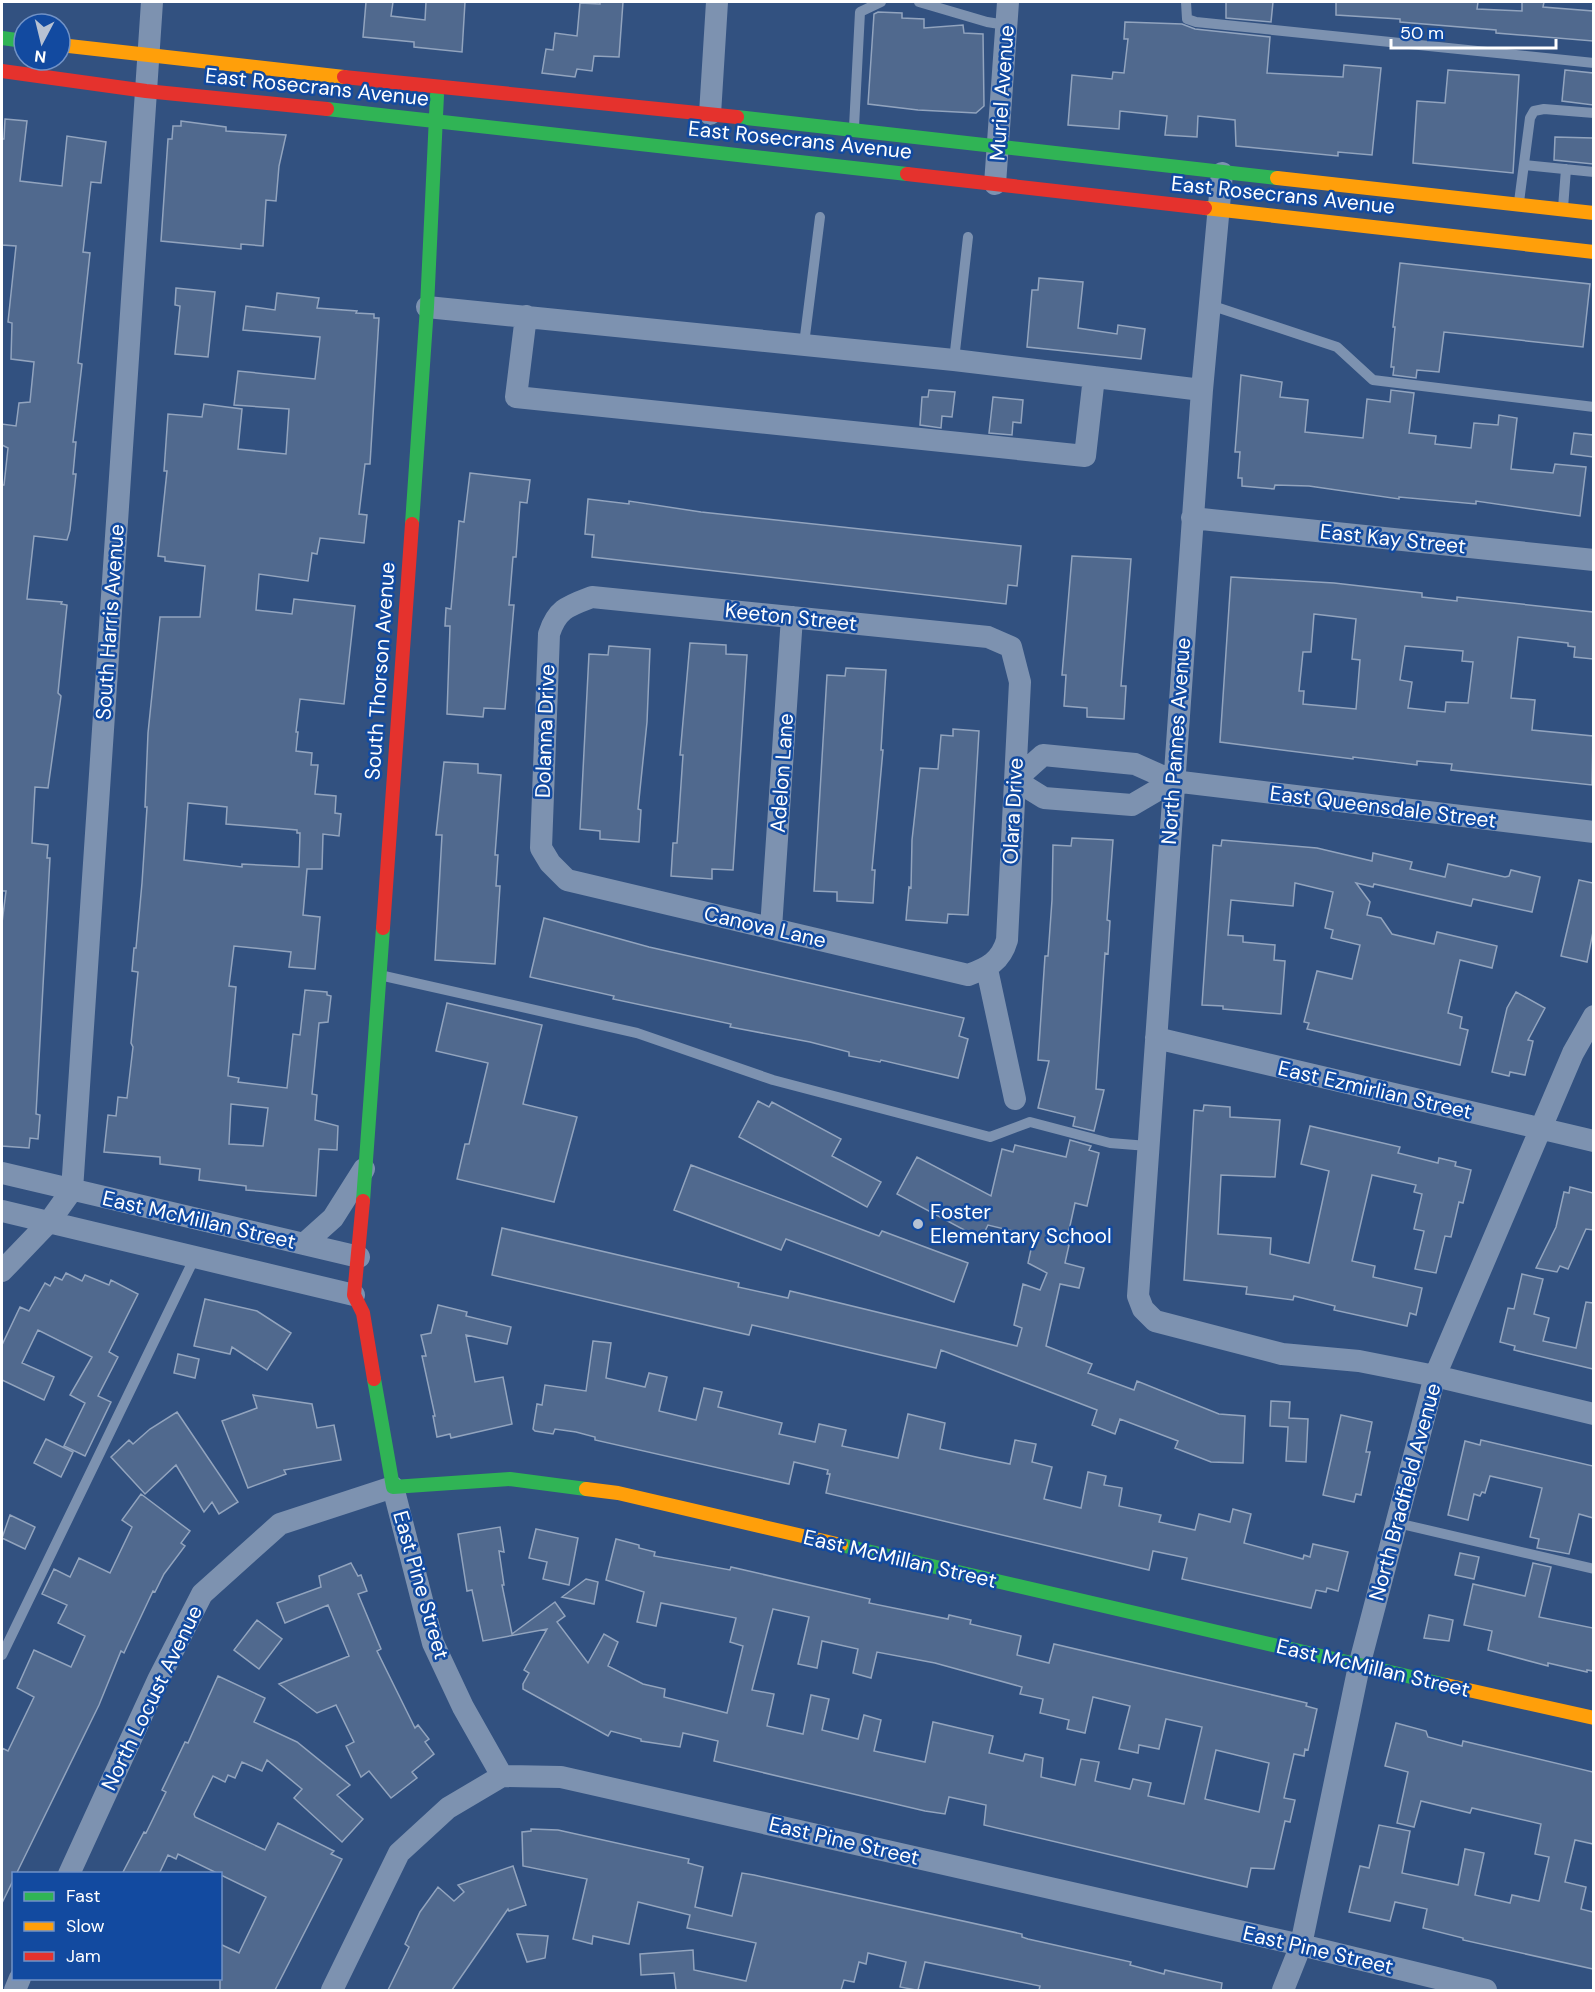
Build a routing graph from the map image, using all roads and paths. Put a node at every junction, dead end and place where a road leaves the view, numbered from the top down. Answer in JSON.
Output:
{"nodes":[{"id":1,"x":152,"y":2,"type":"edge"},
{"id":2,"x":717,"y":2,"type":"edge"},
{"id":3,"x":881,"y":2,"type":"edge"},
{"id":4,"x":919,"y":2,"type":"edge"},
{"id":5,"x":1008,"y":2,"type":"edge"},
{"id":6,"x":1186,"y":2,"type":"edge"},
{"id":7,"x":1006,"y":25,"type":"junction"},
{"id":8,"x":72,"y":46,"type":"edge"},
{"id":9,"x":148,"y":54,"type":"junction"},
{"id":10,"x":1593,"y":63,"type":"edge"},
{"id":11,"x":2,"y":71,"type":"edge"},
{"id":12,"x":438,"y":87,"type":"junction"},
{"id":13,"x":146,"y":91,"type":"junction"},
{"id":14,"x":1593,"y":113,"type":"edge"},
{"id":15,"x":710,"y":114,"type":"junction"},
{"id":16,"x":435,"y":120,"type":"junction"},
{"id":17,"x":854,"y":130,"type":"junction"},
{"id":18,"x":999,"y":147,"type":"junction"},
{"id":19,"x":1524,"y":165,"type":"junction"},
{"id":20,"x":1566,"y":169,"type":"junction"},
{"id":21,"x":1593,"y":172,"type":"edge"},
{"id":22,"x":1222,"y":173,"type":"junction"},
{"id":23,"x":995,"y":184,"type":"junction"},
{"id":24,"x":1518,"y":205,"type":"junction"},
{"id":25,"x":1218,"y":209,"type":"junction"},
{"id":26,"x":1562,"y":210,"type":"junction"},
{"id":27,"x":1593,"y":213,"type":"edge"},
{"id":28,"x":820,"y":217,"type":"dead end"},
{"id":29,"x":968,"y":237,"type":"dead end"},
{"id":30,"x":1593,"y":252,"type":"edge"},
{"id":31,"x":1210,"y":305,"type":"junction"},
{"id":32,"x":427,"y":307,"type":"junction"},
{"id":33,"x":526,"y":316,"type":"junction"},
{"id":34,"x":804,"y":344,"type":"junction"},
{"id":35,"x":954,"y":360,"type":"junction"},
{"id":36,"x":1094,"y":377,"type":"junction"},
{"id":37,"x":1202,"y":390,"type":"junction"},
{"id":38,"x":1593,"y":407,"type":"edge"},
{"id":39,"x":1192,"y":518,"type":"junction"},
{"id":40,"x":1593,"y":560,"type":"edge"},
{"id":41,"x":571,"y":605,"type":"joint"},
{"id":42,"x":792,"y":617,"type":"junction"},
{"id":43,"x":1011,"y":646,"type":"joint"},
{"id":44,"x":1015,"y":780,"type":"junction"},
{"id":45,"x":1173,"y":782,"type":"junction"},
{"id":46,"x":1593,"y":832,"type":"edge"},
{"id":47,"x":550,"y":863,"type":"joint"},
{"id":48,"x":771,"y":928,"type":"junction"},
{"id":49,"x":987,"y":969,"type":"junction"},
{"id":50,"x":379,"y":975,"type":"junction"},
{"id":51,"x":1593,"y":1016,"type":"edge"},
{"id":52,"x":1156,"y":1038,"type":"junction"},
{"id":53,"x":1015,"y":1099,"type":"dead end"},
{"id":54,"x":1540,"y":1128,"type":"junction"},
{"id":55,"x":1593,"y":1141,"type":"edge"},
{"id":56,"x":1149,"y":1146,"type":"junction"},
{"id":57,"x":367,"y":1163,"type":"junction"},
{"id":58,"x":2,"y":1173,"type":"edge"},
{"id":59,"x":72,"y":1190,"type":"junction"},
{"id":60,"x":2,"y":1211,"type":"edge"},
{"id":61,"x":49,"y":1222,"type":"junction"},
{"id":62,"x":304,"y":1244,"type":"junction"},
{"id":63,"x":195,"y":1257,"type":"junction"},
{"id":64,"x":359,"y":1257,"type":"junction"},
{"id":65,"x":2,"y":1271,"type":"edge"},
{"id":66,"x":354,"y":1295,"type":"junction"},
{"id":67,"x":1435,"y":1376,"type":"junction"},
{"id":68,"x":1593,"y":1414,"type":"edge"},
{"id":69,"x":393,"y":1488,"type":"junction"},
{"id":70,"x":1396,"y":1523,"type":"junction"},
{"id":71,"x":1593,"y":1569,"type":"edge"},
{"id":72,"x":2,"y":1655,"type":"edge"},
{"id":73,"x":1359,"y":1666,"type":"junction"},
{"id":74,"x":1593,"y":1718,"type":"edge"},
{"id":75,"x":502,"y":1776,"type":"junction"},
{"id":76,"x":70,"y":1872,"type":"edge"},
{"id":77,"x":1301,"y":1945,"type":"junction"},
{"id":78,"x":332,"y":1990,"type":"edge"},
{"id":79,"x":1283,"y":1990,"type":"edge"},
{"id":80,"x":1486,"y":1990,"type":"edge"}],
"edges":[{"from":1,"to":9,"type":"street","name":"South Harris Avenue"},
{"from":2,"to":15,"type":"street"},
{"from":3,"to":17,"type":"lane"},
{"from":4,"to":7,"type":"lane"},
{"from":5,"to":7,"type":"street","name":"Muriel Avenue"},
{"from":6,"to":10,"type":"lane"},
{"from":7,"to":18,"type":"street","name":"Muriel Avenue"},
{"from":8,"to":9,"type":"main road","name":"East Rosecrans Avenue"},
{"from":9,"to":12,"type":"main road","name":"East Rosecrans Avenue"},
{"from":9,"to":13,"type":"street","name":"South Harris Avenue"},
{"from":11,"to":13,"type":"main road","name":"East Rosecrans Avenue"},
{"from":12,"to":15,"type":"main road","name":"East Rosecrans Avenue"},
{"from":12,"to":16,"type":"main road","name":"South Thorson Avenue"},
{"from":13,"to":16,"type":"main road","name":"East Rosecrans Avenue"},
{"from":13,"to":59,"type":"street","name":"South Harris Avenue"},
{"from":14,"to":19,"type":"lane"},
{"from":15,"to":17,"type":"main road","name":"East Rosecrans Avenue"},
{"from":16,"to":23,"type":"main road","name":"East Rosecrans Avenue"},
{"from":16,"to":32,"type":"main road","name":"South Thorson Avenue"},
{"from":17,"to":18,"type":"main road","name":"East Rosecrans Avenue"},
{"from":18,"to":22,"type":"main road","name":"East Rosecrans Avenue"},
{"from":18,"to":23,"type":"street","name":"Muriel Avenue"},
{"from":19,"to":20,"type":"lane"},
{"from":19,"to":24,"type":"lane"},
{"from":20,"to":21,"type":"lane"},
{"from":20,"to":26,"type":"lane"},
{"from":22,"to":24,"type":"main road","name":"East Rosecrans Avenue"},
{"from":22,"to":25,"type":"street","name":"North Pannes Avenue"},
{"from":23,"to":25,"type":"main road","name":"East Rosecrans Avenue"},
{"from":24,"to":26,"type":"main road","name":"East Rosecrans Avenue"},
{"from":25,"to":30,"type":"main road","name":"East Rosecrans Avenue"},
{"from":25,"to":31,"type":"street","name":"North Pannes Avenue"},
{"from":26,"to":27,"type":"main road","name":"East Rosecrans Avenue"},
{"from":28,"to":34,"type":"lane"},
{"from":29,"to":35,"type":"lane"},
{"from":31,"to":37,"type":"street","name":"North Pannes Avenue"},
{"from":31,"to":38,"type":"lane"},
{"from":32,"to":33,"type":"street"},
{"from":32,"to":50,"type":"main road","name":"South Thorson Avenue"},
{"from":33,"to":34,"type":"street"},
{"from":33,"to":36,"type":"street"},
{"from":34,"to":35,"type":"street"},
{"from":35,"to":36,"type":"street"},
{"from":36,"to":37,"type":"street"},
{"from":37,"to":39,"type":"street","name":"North Pannes Avenue"},
{"from":39,"to":40,"type":"street","name":"East Kay Street"},
{"from":39,"to":45,"type":"street","name":"North Pannes Avenue"},
{"from":41,"to":42,"type":"street","name":"Keeton Street"},
{"from":41,"to":47,"type":"street","name":"Dolanna Drive"},
{"from":42,"to":43,"type":"street","name":"Keeton Street"},
{"from":42,"to":48,"type":"street","name":"Adelon Lane"},
{"from":43,"to":44,"type":"street","name":"Olara Drive"},
{"from":44,"to":45,"type":"street"},
{"from":44,"to":45,"type":"street","name":"East Queensdale Street"},
{"from":44,"to":49,"type":"street","name":"Olara Drive"},
{"from":45,"to":46,"type":"street","name":"East Queensdale Street"},
{"from":45,"to":52,"type":"street","name":"North Pannes Avenue"},
{"from":47,"to":48,"type":"street","name":"Canova Lane"},
{"from":48,"to":49,"type":"street","name":"Canova Lane"},
{"from":49,"to":53,"type":"street"},
{"from":50,"to":56,"type":"lane"},
{"from":50,"to":57,"type":"main road","name":"South Thorson Avenue"},
{"from":51,"to":54,"type":"street","name":"North Bradfield Avenue"},
{"from":52,"to":54,"type":"street","name":"East Ezmirlian Street"},
{"from":52,"to":56,"type":"street","name":"North Pannes Avenue"},
{"from":54,"to":55,"type":"street","name":"East Ezmirlian Street"},
{"from":54,"to":67,"type":"street","name":"North Bradfield Avenue"},
{"from":56,"to":67,"type":"street","name":"North Pannes Avenue"},
{"from":57,"to":62,"type":"street"},
{"from":57,"to":64,"type":"main road","name":"South Thorson Avenue"},
{"from":58,"to":59,"type":"street","name":"East McMillan Street"},
{"from":59,"to":61,"type":"street"},
{"from":59,"to":62,"type":"street","name":"East McMillan Street"},
{"from":60,"to":61,"type":"street","name":"East McMillan Street"},
{"from":61,"to":63,"type":"street","name":"East McMillan Street"},
{"from":61,"to":65,"type":"street"},
{"from":62,"to":64,"type":"street","name":"East McMillan Street"},
{"from":63,"to":66,"type":"street","name":"East McMillan Street"},
{"from":63,"to":72,"type":"lane"},
{"from":64,"to":66,"type":"main road"},
{"from":66,"to":69,"type":"main road"},
{"from":67,"to":68,"type":"street"},
{"from":67,"to":70,"type":"street","name":"North Bradfield Avenue"},
{"from":69,"to":73,"type":"main road","name":"East McMillan Street"},
{"from":69,"to":75,"type":"street","name":"East Pine Street"},
{"from":69,"to":76,"type":"street","name":"North Locust Avenue"},
{"from":70,"to":71,"type":"lane"},
{"from":70,"to":73,"type":"street","name":"North Bradfield Avenue"},
{"from":73,"to":74,"type":"main road","name":"East McMillan Street"},
{"from":73,"to":77,"type":"street","name":"North Bradfield Avenue"},
{"from":75,"to":77,"type":"street","name":"East Pine Street"},
{"from":75,"to":78,"type":"street"},
{"from":77,"to":79,"type":"street","name":"North Bradfield Avenue"},
{"from":77,"to":80,"type":"street","name":"East Pine Street"}]}
